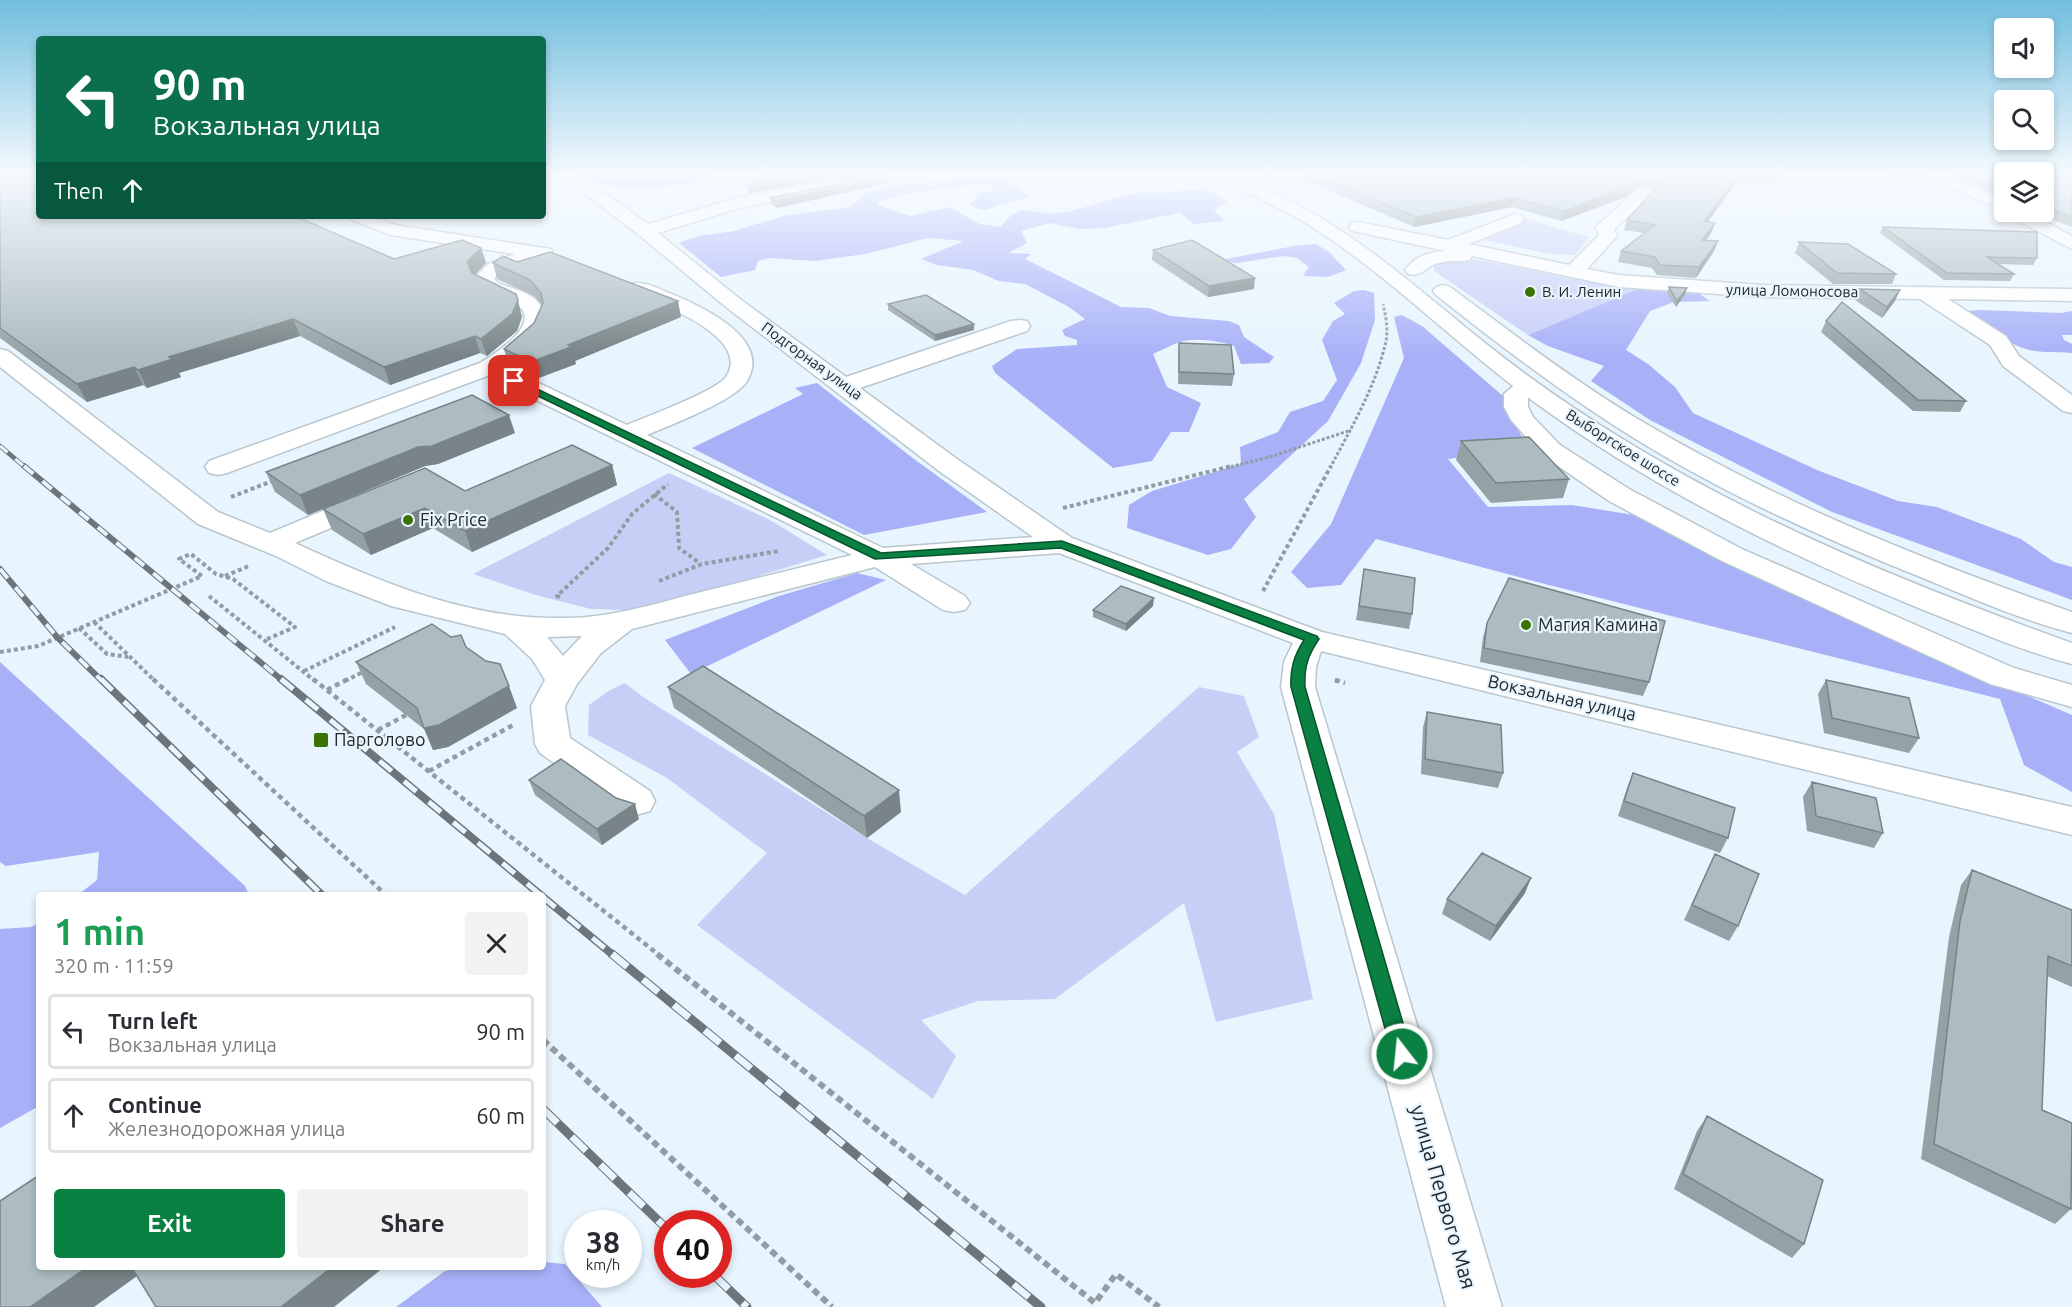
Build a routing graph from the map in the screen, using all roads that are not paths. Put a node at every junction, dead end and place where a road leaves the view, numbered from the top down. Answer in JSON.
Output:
{"nodes":[{"id":1,"x":416,"y":234,"type":"edge"},
{"id":2,"x":649,"y":234,"type":"edge"},
{"id":3,"x":1335,"y":234,"type":"edge"},
{"id":4,"x":1367,"y":234,"type":"edge"},
{"id":5,"x":1391,"y":234,"type":"edge"},
{"id":6,"x":1478,"y":234,"type":"edge"},
{"id":7,"x":1607,"y":234,"type":"edge"},
{"id":8,"x":2055,"y":234,"type":"edge"},
{"id":9,"x":2072,"y":243,"type":"edge"},
{"id":10,"x":1449,"y":246,"type":"junction"},
{"id":11,"x":1515,"y":260,"type":"junction"},
{"id":12,"x":1415,"y":270,"type":"junction"},
{"id":13,"x":1573,"y":272,"type":"junction"},
{"id":14,"x":622,"y":282,"type":"edge"},
{"id":15,"x":1926,"y":294,"type":"junction"},
{"id":16,"x":2072,"y":296,"type":"edge"},
{"id":17,"x":1019,"y":326,"type":"dead end"},
{"id":18,"x":0,"y":356,"type":"edge"},
{"id":19,"x":488,"y":368,"type":"junction"},
{"id":20,"x":845,"y":385,"type":"junction"},
{"id":21,"x":1527,"y":386,"type":"junction"},
{"id":22,"x":2072,"y":406,"type":"edge"},
{"id":23,"x":626,"y":435,"type":"junction"},
{"id":24,"x":218,"y":467,"type":"dead end"},
{"id":25,"x":393,"y":491,"type":"edge"},
{"id":26,"x":271,"y":543,"type":"junction"},
{"id":27,"x":1062,"y":544,"type":"junction"},
{"id":28,"x":879,"y":557,"type":"junction"},
{"id":29,"x":954,"y":603,"type":"dead end"},
{"id":30,"x":621,"y":622,"type":"junction"},
{"id":31,"x":2072,"y":623,"type":"edge"},
{"id":32,"x":516,"y":626,"type":"junction"},
{"id":33,"x":1312,"y":639,"type":"junction"},
{"id":34,"x":2072,"y":654,"type":"edge"},
{"id":35,"x":2072,"y":696,"type":"edge"},
{"id":36,"x":545,"y":702,"type":"junction"},
{"id":37,"x":636,"y":801,"type":"dead end"},
{"id":38,"x":2072,"y":821,"type":"edge"},
{"id":39,"x":1474,"y":1307,"type":"edge"}],
"edges":[{"from":1,"to":19,"type":"street"},
{"from":2,"to":20,"type":"street","name":"Подгорная улица"},
{"from":3,"to":21,"type":"street","name":"Выборгское шоссе"},
{"from":4,"to":12,"type":"street","name":"Выборгское шоссе"},
{"from":5,"to":10,"type":"street","name":"улица Ломоносова"},
{"from":6,"to":10,"type":"street"},
{"from":7,"to":13,"type":"street"},
{"from":8,"to":9,"type":"street"},
{"from":10,"to":11,"type":"street","name":"улица Ломоносова"},
{"from":11,"to":12,"type":"street","name":"улица Ломоносова"},
{"from":11,"to":13,"type":"street","name":"улица Ломоносова"},
{"from":12,"to":31,"type":"street","name":"Выборгское шоссе"},
{"from":13,"to":15,"type":"street","name":"улица Ломоносова"},
{"from":14,"to":23,"type":"street"},
{"from":15,"to":16,"type":"street","name":"улица Ломоносова"},
{"from":15,"to":22,"type":"street"},
{"from":17,"to":20,"type":"street"},
{"from":18,"to":26,"type":"street"},
{"from":19,"to":23,"type":"street"},
{"from":19,"to":24,"type":"street"},
{"from":20,"to":27,"type":"street","name":"Подгорная улица"},
{"from":21,"to":34,"type":"street","name":"Выборгское шоссе"},
{"from":21,"to":35,"type":"street"},
{"from":23,"to":28,"type":"street"},
{"from":25,"to":26,"type":"street"},
{"from":26,"to":32,"type":"street"},
{"from":27,"to":28,"type":"street"},
{"from":27,"to":33,"type":"street","name":"Вокзальная улица"},
{"from":28,"to":29,"type":"street"},
{"from":28,"to":30,"type":"street"},
{"from":30,"to":32,"type":"street"},
{"from":30,"to":36,"type":"street"},
{"from":32,"to":36,"type":"street"},
{"from":33,"to":38,"type":"street","name":"Вокзальная улица"},
{"from":33,"to":39,"type":"street","name":"улица Первого Мая"},
{"from":36,"to":37,"type":"street"}]}
